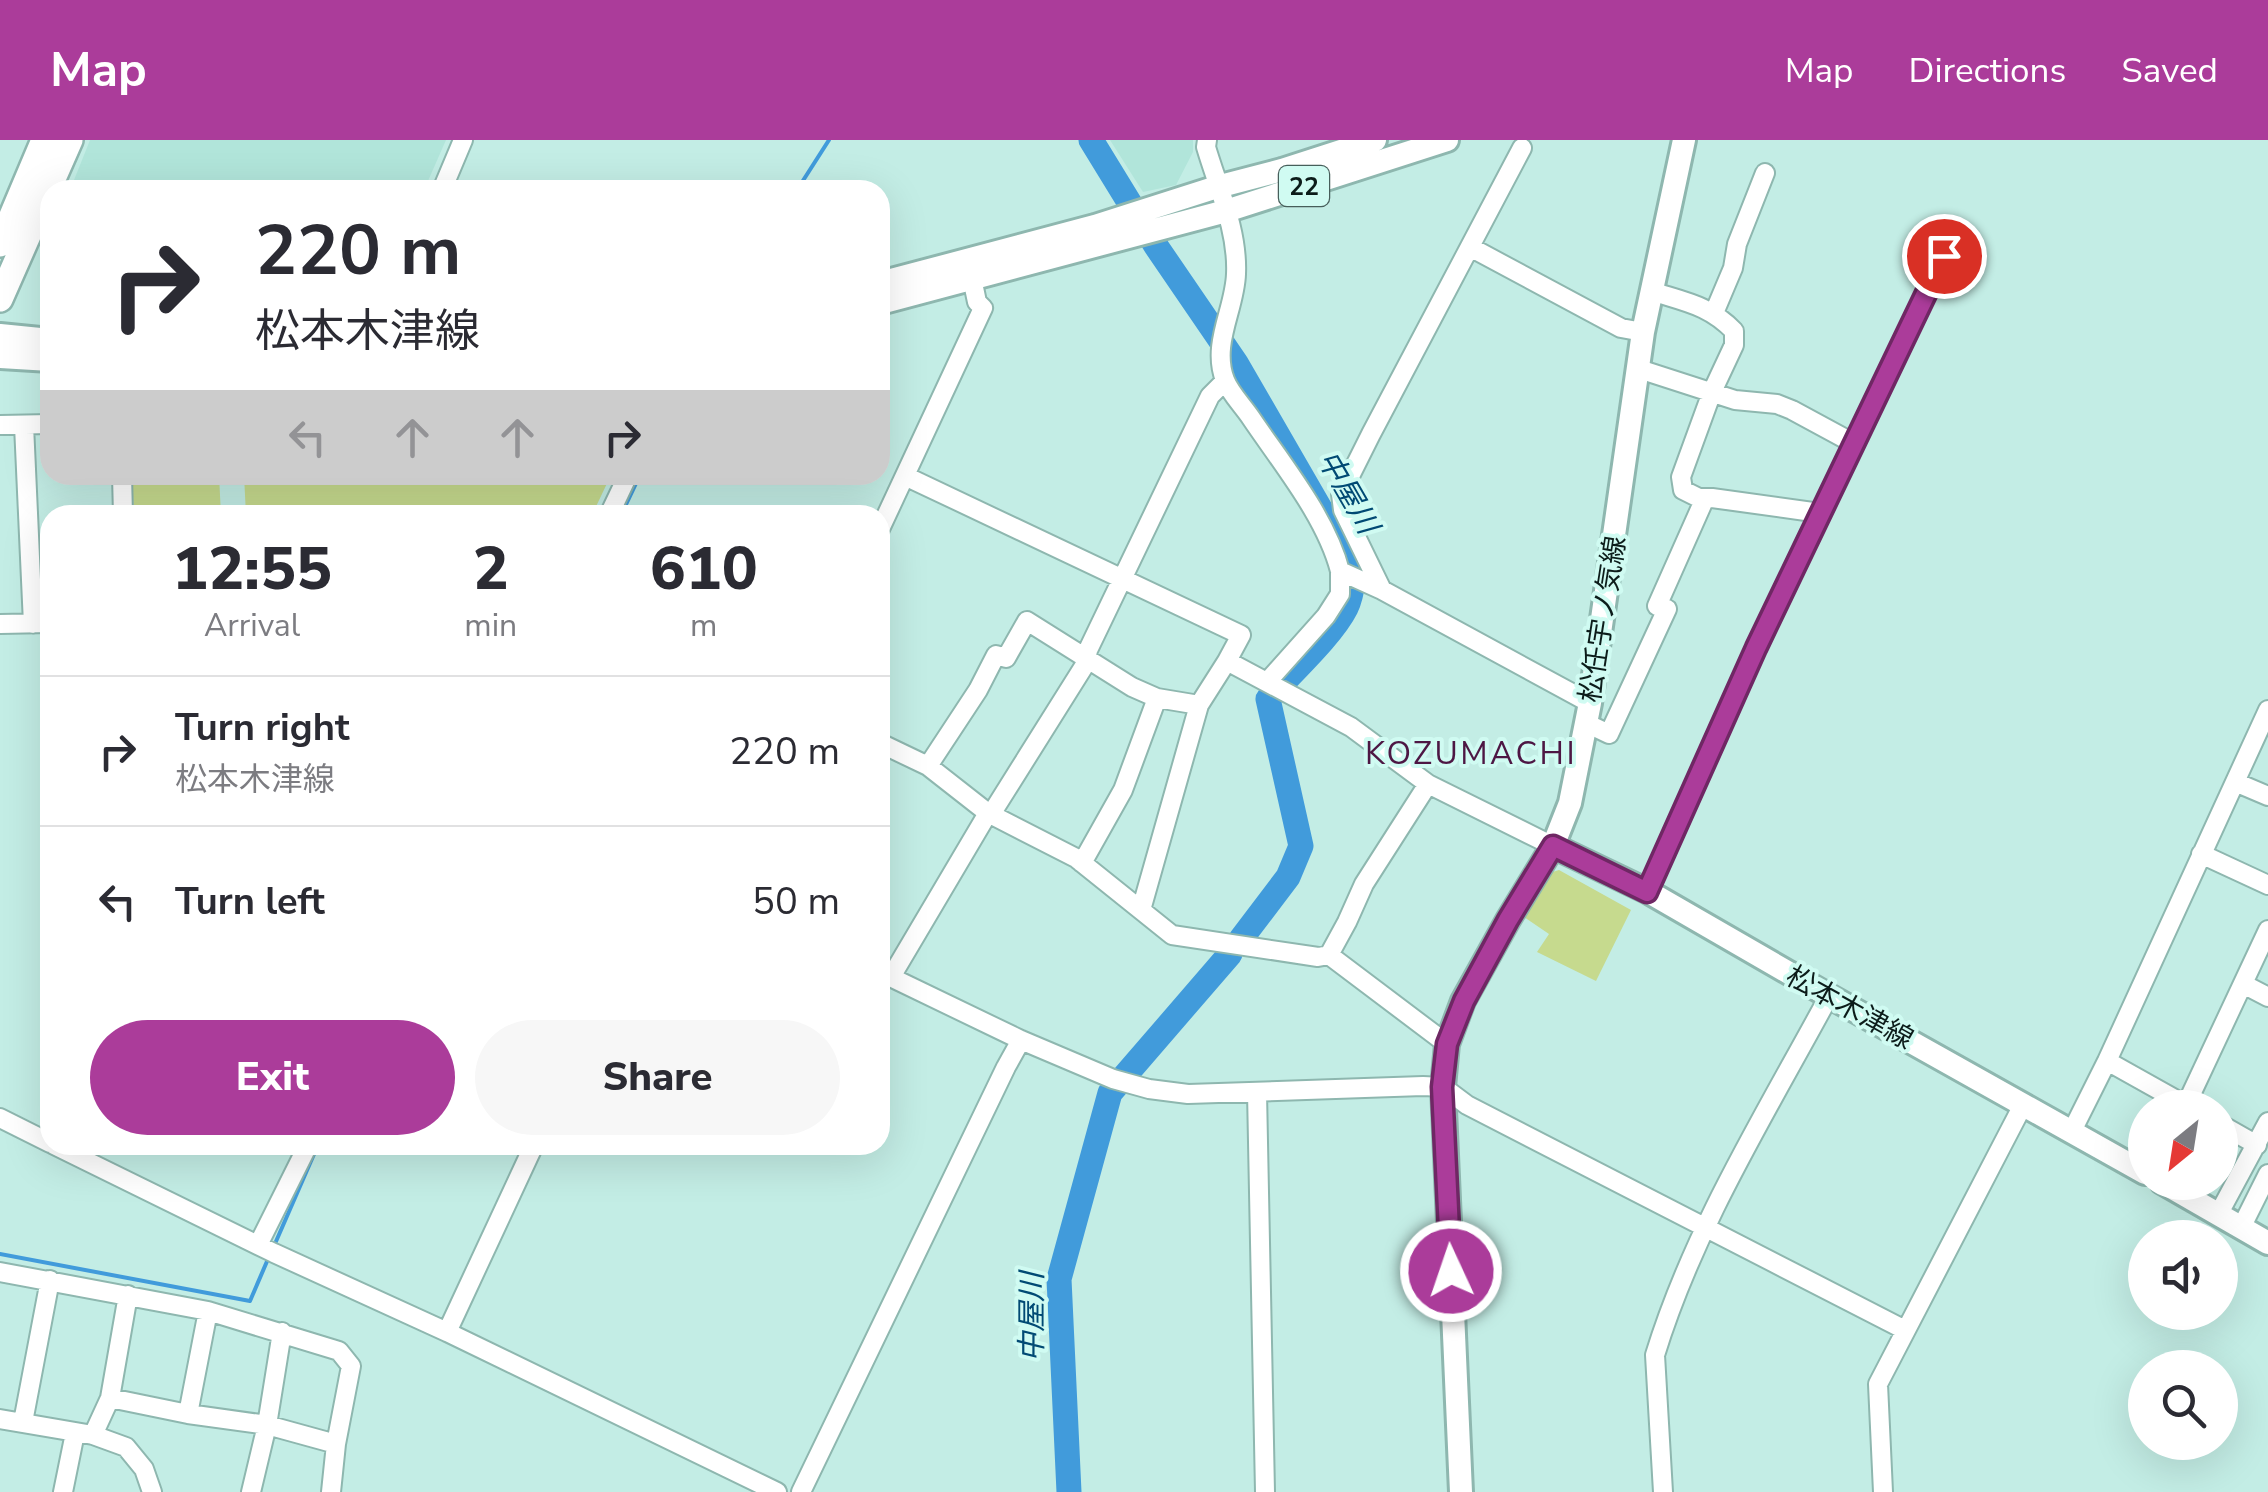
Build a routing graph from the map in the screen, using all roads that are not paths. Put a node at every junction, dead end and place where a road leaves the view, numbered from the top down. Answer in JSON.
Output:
{"nodes":[{"id":1,"x":44,"y":140,"type":"edge"},
{"id":2,"x":70,"y":140,"type":"edge"},
{"id":3,"x":463,"y":140,"type":"edge"},
{"id":4,"x":1207,"y":140,"type":"edge"},
{"id":5,"x":1375,"y":140,"type":"edge"},
{"id":6,"x":1447,"y":140,"type":"edge"},
{"id":7,"x":1684,"y":140,"type":"edge"},
{"id":8,"x":1522,"y":148,"type":"dead end"},
{"id":9,"x":1764,"y":173,"type":"dead end"},
{"id":10,"x":52,"y":180,"type":"edge"},
{"id":11,"x":446,"y":180,"type":"edge"},
{"id":12,"x":1217,"y":187,"type":"junction"},
{"id":13,"x":40,"y":208,"type":"edge"},
{"id":14,"x":1226,"y":211,"type":"junction"},
{"id":15,"x":1156,"y":218,"type":"junction"},
{"id":16,"x":1126,"y":227,"type":"junction"},
{"id":17,"x":0,"y":244,"type":"edge"},
{"id":18,"x":1470,"y":247,"type":"junction"},
{"id":19,"x":1944,"y":256,"type":"dead end"},
{"id":20,"x":972,"y":278,"type":"junction"},
{"id":21,"x":890,"y":281,"type":"edge"},
{"id":22,"x":1651,"y":291,"type":"junction"},
{"id":23,"x":0,"y":299,"type":"edge"},
{"id":24,"x":890,"y":301,"type":"edge"},
{"id":25,"x":1714,"y":313,"type":"junction"},
{"id":26,"x":1644,"y":332,"type":"junction"},
{"id":27,"x":0,"y":336,"type":"edge"},
{"id":28,"x":40,"y":339,"type":"edge"},
{"id":29,"x":0,"y":356,"type":"edge"},
{"id":30,"x":40,"y":359,"type":"edge"},
{"id":31,"x":1639,"y":369,"type":"junction"},
{"id":32,"x":1225,"y":380,"type":"junction"},
{"id":33,"x":1712,"y":392,"type":"junction"},
{"id":34,"x":40,"y":424,"type":"edge"},
{"id":35,"x":0,"y":425,"type":"edge"},
{"id":36,"x":24,"y":425,"type":"junction"},
{"id":37,"x":1853,"y":443,"type":"junction"},
{"id":38,"x":905,"y":476,"type":"junction"},
{"id":39,"x":1705,"y":498,"type":"junction"},
{"id":40,"x":890,"y":508,"type":"edge"},
{"id":41,"x":1820,"y":513,"type":"junction"},
{"id":42,"x":1350,"y":576,"type":"junction"},
{"id":43,"x":1122,"y":580,"type":"junction"},
{"id":44,"x":1382,"y":590,"type":"junction"},
{"id":45,"x":40,"y":611,"type":"edge"},
{"id":46,"x":40,"y":623,"type":"edge"},
{"id":47,"x":0,"y":624,"type":"edge"},
{"id":48,"x":1087,"y":657,"type":"junction"},
{"id":49,"x":1227,"y":661,"type":"junction"},
{"id":50,"x":1275,"y":686,"type":"junction"},
{"id":51,"x":1157,"y":698,"type":"junction"},
{"id":52,"x":1199,"y":706,"type":"junction"},
{"id":53,"x":2268,"y":710,"type":"edge"},
{"id":54,"x":1588,"y":713,"type":"junction"},
{"id":55,"x":890,"y":749,"type":"edge"},
{"id":56,"x":928,"y":766,"type":"junction"},
{"id":57,"x":2236,"y":782,"type":"junction"},
{"id":58,"x":1428,"y":784,"type":"junction"},
{"id":59,"x":2268,"y":796,"type":"edge"},
{"id":60,"x":988,"y":813,"type":"junction"},
{"id":61,"x":1553,"y":846,"type":"junction"},
{"id":62,"x":2201,"y":854,"type":"junction"},
{"id":63,"x":1082,"y":863,"type":"junction"},
{"id":64,"x":2268,"y":885,"type":"edge"},
{"id":65,"x":1647,"y":892,"type":"junction"},
{"id":66,"x":1141,"y":910,"type":"junction"},
{"id":67,"x":2268,"y":930,"type":"edge"},
{"id":68,"x":1329,"y":955,"type":"junction"},
{"id":69,"x":890,"y":969,"type":"edge"},
{"id":70,"x":890,"y":977,"type":"edge"},
{"id":71,"x":2243,"y":984,"type":"junction"},
{"id":72,"x":1829,"y":996,"type":"junction"},
{"id":73,"x":2268,"y":997,"type":"edge"},
{"id":74,"x":1022,"y":1040,"type":"junction"},
{"id":75,"x":1447,"y":1044,"type":"junction"},
{"id":76,"x":2107,"y":1060,"type":"junction"},
{"id":77,"x":1442,"y":1087,"type":"junction"},
{"id":78,"x":2160,"y":1090,"type":"edge"},
{"id":79,"x":2195,"y":1090,"type":"edge"},
{"id":80,"x":1256,"y":1092,"type":"junction"},
{"id":81,"x":2023,"y":1104,"type":"junction"},
{"id":82,"x":0,"y":1118,"type":"edge"},
{"id":83,"x":2268,"y":1122,"type":"edge"},
{"id":84,"x":2072,"y":1131,"type":"junction"},
{"id":85,"x":2238,"y":1134,"type":"edge"},
{"id":86,"x":40,"y":1138,"type":"edge"},
{"id":87,"x":2257,"y":1145,"type":"junction"},
{"id":88,"x":74,"y":1155,"type":"edge"},
{"id":89,"x":304,"y":1155,"type":"edge"},
{"id":90,"x":529,"y":1155,"type":"edge"},
{"id":91,"x":2128,"y":1163,"type":"edge"},
{"id":92,"x":2268,"y":1174,"type":"edge"},
{"id":93,"x":2193,"y":1200,"type":"edge"},
{"id":94,"x":2218,"y":1215,"type":"junction"},
{"id":95,"x":1705,"y":1227,"type":"junction"},
{"id":96,"x":2241,"y":1228,"type":"junction"},
{"id":97,"x":2268,"y":1243,"type":"edge"},
{"id":98,"x":266,"y":1250,"type":"junction"},
{"id":99,"x":0,"y":1272,"type":"edge"},
{"id":100,"x":50,"y":1280,"type":"junction"},
{"id":101,"x":128,"y":1295,"type":"junction"},
{"id":102,"x":208,"y":1311,"type":"junction"},
{"id":103,"x":1905,"y":1330,"type":"junction"},
{"id":104,"x":282,"y":1332,"type":"junction"},
{"id":105,"x":447,"y":1332,"type":"junction"},
{"id":106,"x":110,"y":1398,"type":"junction"},
{"id":107,"x":188,"y":1414,"type":"junction"},
{"id":108,"x":7,"y":1424,"type":"edge"},
{"id":109,"x":267,"y":1425,"type":"junction"},
{"id":110,"x":84,"y":1434,"type":"junction"},
{"id":111,"x":336,"y":1444,"type":"junction"},
{"id":112,"x":63,"y":1492,"type":"edge"},
{"id":113,"x":152,"y":1492,"type":"edge"},
{"id":114,"x":251,"y":1492,"type":"edge"},
{"id":115,"x":332,"y":1492,"type":"edge"},
{"id":116,"x":777,"y":1492,"type":"edge"},
{"id":117,"x":801,"y":1492,"type":"edge"},
{"id":118,"x":1265,"y":1492,"type":"edge"},
{"id":119,"x":1461,"y":1492,"type":"edge"},
{"id":120,"x":1663,"y":1492,"type":"edge"},
{"id":121,"x":1883,"y":1492,"type":"edge"}],
"edges":[{"from":1,"to":17,"type":"highway"},
{"from":2,"to":10,"type":"highway"},
{"from":3,"to":11,"type":"street"},
{"from":4,"to":12,"type":"street"},
{"from":5,"to":12,"type":"main road","number":"22"},
{"from":6,"to":14,"type":"main road","number":"22"},
{"from":7,"to":22,"type":"main road","name":"松任宇ノ気線"},
{"from":8,"to":18,"type":"street"},
{"from":9,"to":25,"type":"street"},
{"from":12,"to":14,"type":"street"},
{"from":12,"to":15,"type":"main road","number":"22"},
{"from":13,"to":23,"type":"highway"},
{"from":14,"to":15,"type":"main road","number":"22"},
{"from":14,"to":32,"type":"street"},
{"from":15,"to":16,"type":"main road","number":"22"},
{"from":16,"to":20,"type":"main road","number":"22"},
{"from":16,"to":21,"type":"main road","number":"22"},
{"from":18,"to":26,"type":"street"},
{"from":18,"to":44,"type":"street"},
{"from":19,"to":37,"type":"street"},
{"from":20,"to":24,"type":"main road","number":"22"},
{"from":20,"to":38,"type":"street"},
{"from":22,"to":25,"type":"street"},
{"from":22,"to":26,"type":"main road","name":"松任宇ノ気線"},
{"from":25,"to":33,"type":"street"},
{"from":26,"to":31,"type":"main road","name":"松任宇ノ気線"},
{"from":27,"to":28,"type":"main road"},
{"from":29,"to":30,"type":"main road"},
{"from":31,"to":33,"type":"street"},
{"from":31,"to":54,"type":"main road","name":"松任宇ノ気線"},
{"from":32,"to":42,"type":"street"},
{"from":32,"to":43,"type":"street"},
{"from":33,"to":37,"type":"street"},
{"from":33,"to":39,"type":"street"},
{"from":34,"to":36,"type":"street"},
{"from":35,"to":36,"type":"street"},
{"from":36,"to":45,"type":"street"},
{"from":37,"to":41,"type":"street"},
{"from":38,"to":40,"type":"street"},
{"from":38,"to":43,"type":"street"},
{"from":39,"to":41,"type":"street"},
{"from":39,"to":54,"type":"street"},
{"from":41,"to":65,"type":"street"},
{"from":42,"to":44,"type":"street"},
{"from":42,"to":50,"type":"street"},
{"from":43,"to":48,"type":"street"},
{"from":43,"to":49,"type":"street"},
{"from":44,"to":54,"type":"street"},
{"from":46,"to":47,"type":"street"},
{"from":48,"to":51,"type":"street"},
{"from":48,"to":56,"type":"street"},
{"from":48,"to":60,"type":"street"},
{"from":49,"to":50,"type":"street"},
{"from":49,"to":52,"type":"street"},
{"from":50,"to":58,"type":"street"},
{"from":51,"to":52,"type":"street"},
{"from":51,"to":63,"type":"street"},
{"from":52,"to":66,"type":"street"},
{"from":53,"to":57,"type":"street"},
{"from":54,"to":61,"type":"main road","name":"松任宇ノ気線"},
{"from":55,"to":56,"type":"street"},
{"from":56,"to":60,"type":"street"},
{"from":57,"to":59,"type":"street"},
{"from":57,"to":62,"type":"street"},
{"from":58,"to":61,"type":"street"},
{"from":58,"to":68,"type":"street"},
{"from":60,"to":63,"type":"street"},
{"from":60,"to":69,"type":"street"},
{"from":61,"to":65,"type":"main road","name":"松本木津線"},
{"from":61,"to":75,"type":"main road","name":"松任宇ノ気線"},
{"from":62,"to":64,"type":"street"},
{"from":62,"to":76,"type":"street"},
{"from":63,"to":66,"type":"street"},
{"from":65,"to":72,"type":"main road","name":"松本木津線"},
{"from":66,"to":68,"type":"street"},
{"from":67,"to":71,"type":"street"},
{"from":68,"to":75,"type":"street"},
{"from":70,"to":74,"type":"street"},
{"from":71,"to":73,"type":"street"},
{"from":71,"to":79,"type":"street"},
{"from":72,"to":81,"type":"main road","name":"松本木津線"},
{"from":72,"to":95,"type":"street"},
{"from":74,"to":80,"type":"street"},
{"from":74,"to":117,"type":"street"},
{"from":75,"to":77,"type":"main road","name":"松任宇ノ気線"},
{"from":76,"to":78,"type":"street"},
{"from":76,"to":84,"type":"street"},
{"from":77,"to":80,"type":"street"},
{"from":77,"to":95,"type":"street"},
{"from":77,"to":119,"type":"main road","name":"松任宇ノ気線"},
{"from":80,"to":118,"type":"street"},
{"from":81,"to":84,"type":"main road","name":"松本木津線"},
{"from":81,"to":103,"type":"street"},
{"from":82,"to":86,"type":"street"},
{"from":83,"to":87,"type":"street"},
{"from":84,"to":91,"type":"main road","name":"松本木津線"},
{"from":85,"to":87,"type":"street"},
{"from":87,"to":94,"type":"street"},
{"from":88,"to":98,"type":"street"},
{"from":89,"to":98,"type":"street"},
{"from":90,"to":105,"type":"street"},
{"from":92,"to":96,"type":"street"},
{"from":93,"to":94,"type":"main road"},
{"from":94,"to":96,"type":"main road"},
{"from":95,"to":103,"type":"street"},
{"from":95,"to":120,"type":"street"},
{"from":96,"to":97,"type":"main road"},
{"from":98,"to":105,"type":"street"},
{"from":99,"to":100,"type":"street"},
{"from":100,"to":101,"type":"street"},
{"from":100,"to":108,"type":"street"},
{"from":101,"to":102,"type":"street"},
{"from":101,"to":106,"type":"street"},
{"from":102,"to":104,"type":"street"},
{"from":102,"to":107,"type":"street"},
{"from":103,"to":121,"type":"street"},
{"from":104,"to":109,"type":"street"},
{"from":104,"to":111,"type":"street"},
{"from":105,"to":116,"type":"street"},
{"from":106,"to":107,"type":"street"},
{"from":106,"to":110,"type":"street"},
{"from":107,"to":109,"type":"street"},
{"from":108,"to":110,"type":"street"},
{"from":109,"to":111,"type":"street"},
{"from":109,"to":114,"type":"street"},
{"from":110,"to":112,"type":"street"},
{"from":110,"to":113,"type":"street"},
{"from":111,"to":115,"type":"street"}]}
